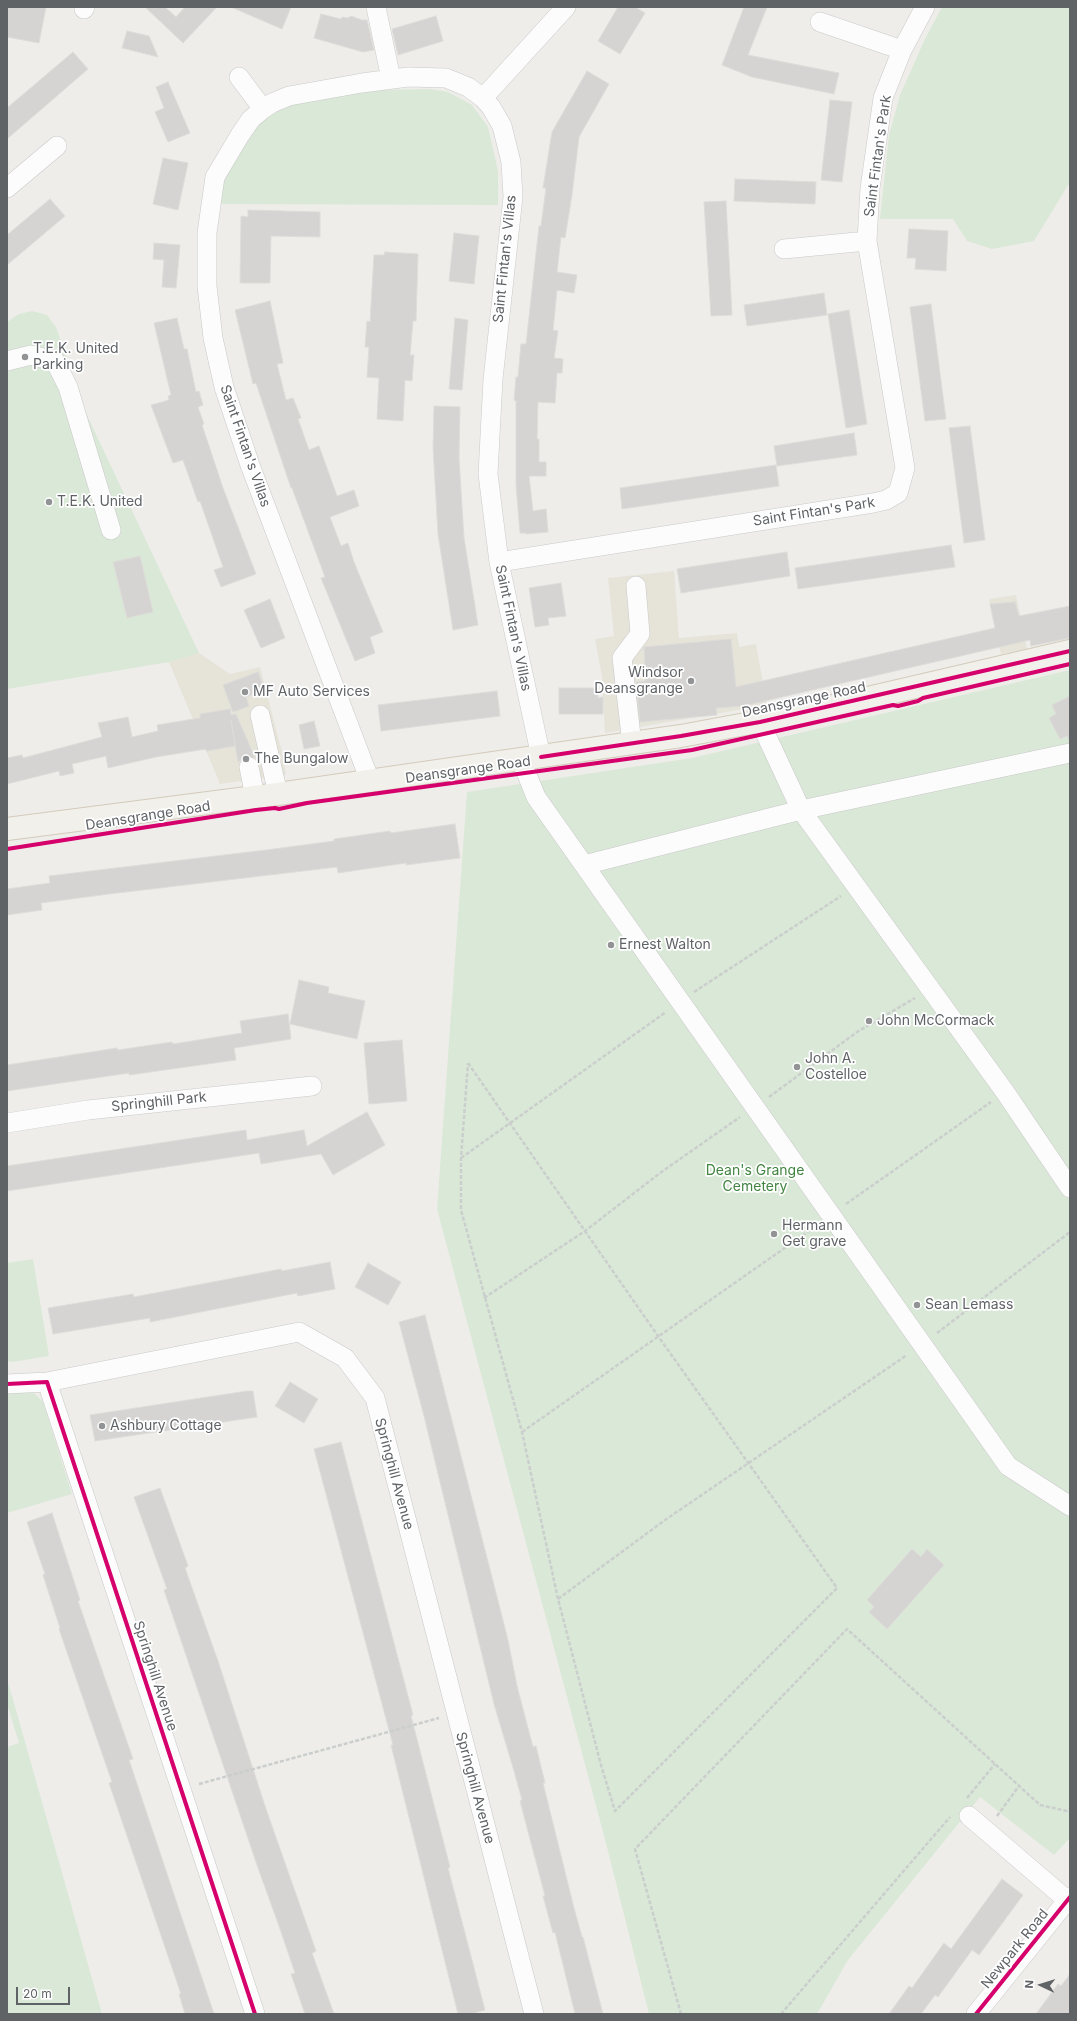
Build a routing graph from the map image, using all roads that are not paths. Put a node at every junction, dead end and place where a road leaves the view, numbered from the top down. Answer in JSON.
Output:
{"nodes":[{"id":1,"x":376,"y":7,"type":"edge"},
{"id":2,"x":566,"y":7,"type":"edge"},
{"id":3,"x":925,"y":7,"type":"edge"},
{"id":4,"x":820,"y":22,"type":"dead end"},
{"id":5,"x":902,"y":50,"type":"junction"},
{"id":6,"x":239,"y":77,"type":"dead end"},
{"id":7,"x":390,"y":79,"type":"junction"},
{"id":8,"x":483,"y":98,"type":"junction"},
{"id":9,"x":263,"y":109,"type":"junction"},
{"id":10,"x":57,"y":146,"type":"dead end"},
{"id":11,"x":7,"y":188,"type":"edge"},
{"id":12,"x":867,"y":241,"type":"junction"},
{"id":13,"x":784,"y":249,"type":"dead end"},
{"id":14,"x":7,"y":361,"type":"edge"},
{"id":15,"x":111,"y":530,"type":"dead end"},
{"id":16,"x":499,"y":562,"type":"junction"},
{"id":17,"x":636,"y":586,"type":"dead end"},
{"id":18,"x":1070,"y":651,"type":"edge"},
{"id":19,"x":260,"y":715,"type":"dead end"},
{"id":20,"x":760,"y":722,"type":"junction"},
{"id":21,"x":632,"y":744,"type":"junction"},
{"id":22,"x":1070,"y":752,"type":"edge"},
{"id":23,"x":531,"y":759,"type":"junction"},
{"id":24,"x":249,"y":767,"type":"dead end"},
{"id":25,"x":370,"y":781,"type":"junction"},
{"id":26,"x":278,"y":794,"type":"junction"},
{"id":27,"x":255,"y":797,"type":"junction"},
{"id":28,"x":801,"y":810,"type":"junction"},
{"id":29,"x":7,"y":829,"type":"edge"},
{"id":30,"x":584,"y":865,"type":"junction"},
{"id":31,"x":312,"y":1086,"type":"dead end"},
{"id":32,"x":7,"y":1124,"type":"edge"},
{"id":33,"x":1070,"y":1188,"type":"edge"},
{"id":34,"x":47,"y":1382,"type":"junction"},
{"id":35,"x":7,"y":1384,"type":"edge"},
{"id":36,"x":1070,"y":1506,"type":"edge"},
{"id":37,"x":961,"y":1811,"type":"road end"},
{"id":38,"x":1069,"y":1899,"type":"edge"},
{"id":39,"x":255,"y":2014,"type":"edge"},
{"id":40,"x":534,"y":2014,"type":"edge"},
{"id":41,"x":976,"y":2014,"type":"edge"}],
"edges":[{"from":1,"to":7,"type":"street"},
{"from":2,"to":8,"type":"street"},
{"from":3,"to":5,"type":"street","name":"Saint Fintan's Park"},
{"from":4,"to":5,"type":"street"},
{"from":5,"to":12,"type":"street","name":"Saint Fintan's Park"},
{"from":6,"to":9,"type":"street"},
{"from":7,"to":8,"type":"street","name":"Saint Fintan's Villas"},
{"from":7,"to":9,"type":"street","name":"Saint Fintan's Villas"},
{"from":8,"to":16,"type":"street","name":"Saint Fintan's Villas"},
{"from":9,"to":25,"type":"street","name":"Saint Fintan's Villas"},
{"from":10,"to":11,"type":"street"},
{"from":12,"to":13,"type":"street"},
{"from":12,"to":16,"type":"street","name":"Saint Fintan's Park"},
{"from":14,"to":15,"type":"street"},
{"from":16,"to":23,"type":"street","name":"Saint Fintan's Villas"},
{"from":17,"to":21,"type":"street"},
{"from":18,"to":20,"type":"main road","name":"Deansgrange Road"},
{"from":19,"to":26,"type":"street"},
{"from":20,"to":21,"type":"main road","name":"Deansgrange Road"},
{"from":20,"to":28,"type":"street"},
{"from":21,"to":23,"type":"main road","name":"Deansgrange Road"},
{"from":22,"to":28,"type":"street"},
{"from":23,"to":25,"type":"main road","name":"Deansgrange Road"},
{"from":23,"to":30,"type":"street","name":"Saint Fintan's Villas"},
{"from":24,"to":27,"type":"street"},
{"from":25,"to":26,"type":"main road","name":"Deansgrange Road"},
{"from":26,"to":27,"type":"main road","name":"Deansgrange Road"},
{"from":27,"to":29,"type":"main road","name":"Deansgrange Road"},
{"from":28,"to":30,"type":"street"},
{"from":28,"to":33,"type":"street"},
{"from":30,"to":36,"type":"street","name":"Saint Fintan's Villas"},
{"from":31,"to":32,"type":"street","name":"Springhill Park"},
{"from":34,"to":35,"type":"street","name":"Springhill Avenue"},
{"from":34,"to":39,"type":"street","name":"Springhill Avenue"},
{"from":34,"to":40,"type":"street","name":"Springhill Avenue"},
{"from":37,"to":38,"type":"street","name":"Newpark Road"},
{"from":38,"to":41,"type":"street","name":"Newpark Road"}]}
